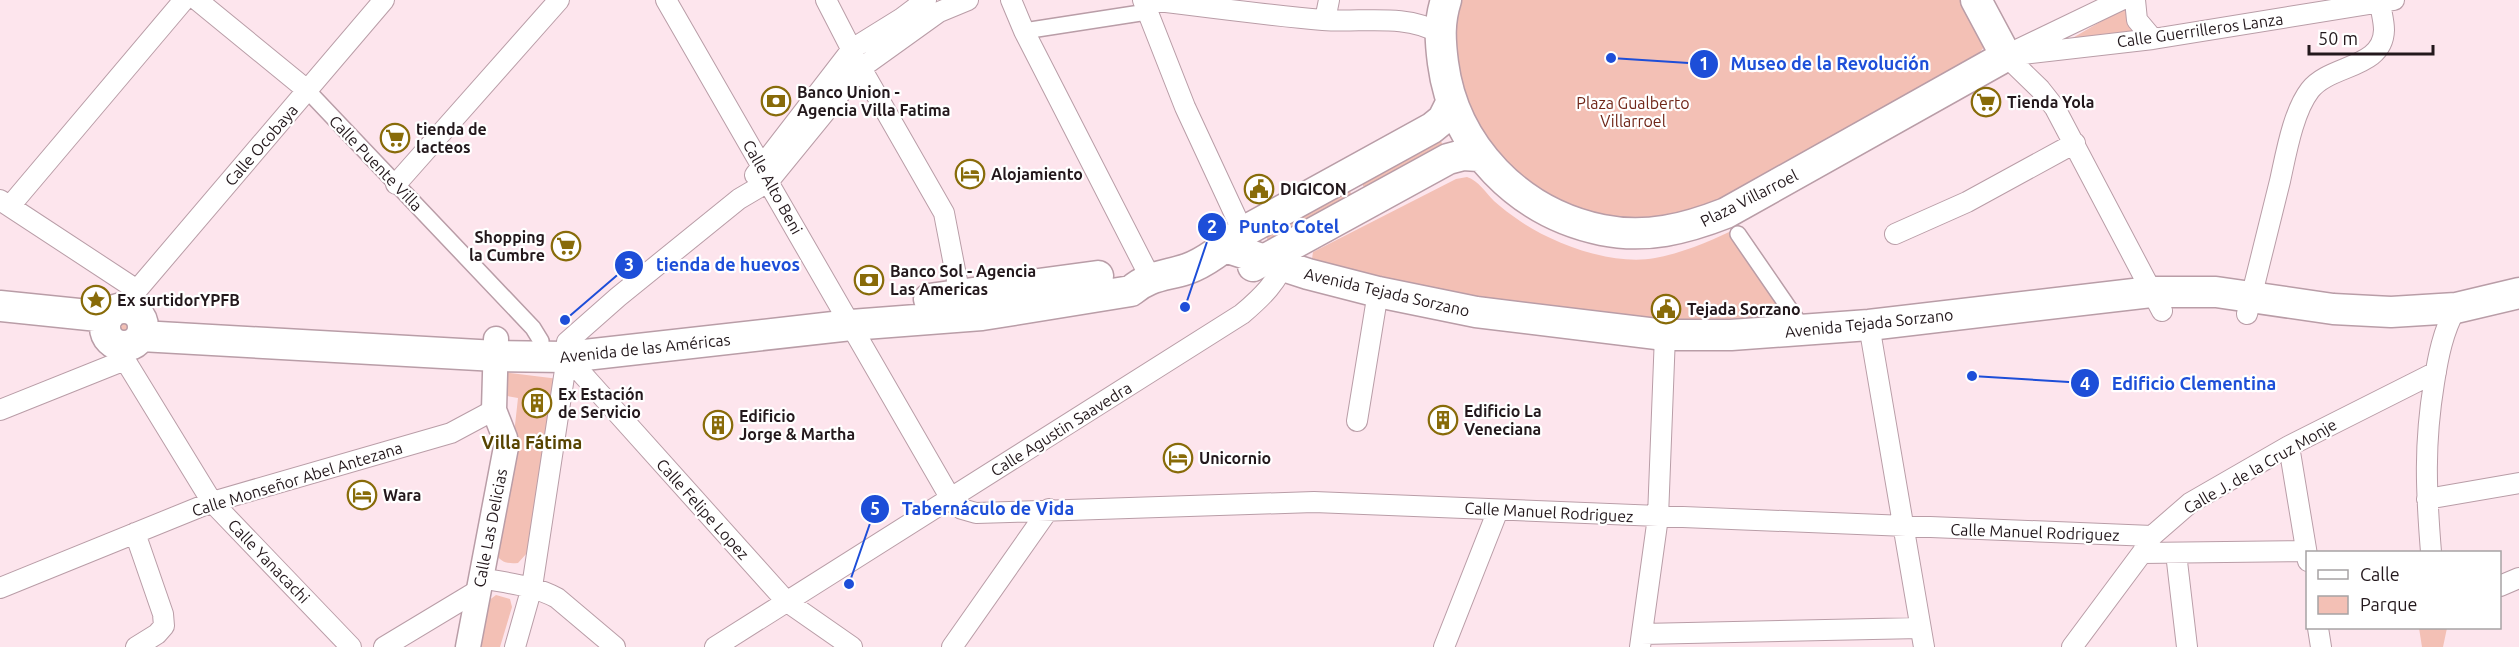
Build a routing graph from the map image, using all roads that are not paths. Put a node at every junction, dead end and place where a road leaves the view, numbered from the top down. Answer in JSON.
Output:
{"nodes":[{"id":1,"x":184,"y":0,"type":"edge"},
{"id":2,"x":197,"y":0,"type":"edge"},
{"id":3,"x":384,"y":0,"type":"edge"},
{"id":4,"x":559,"y":0,"type":"edge"},
{"id":5,"x":666,"y":0,"type":"edge"},
{"id":6,"x":826,"y":0,"type":"edge"},
{"id":7,"x":926,"y":0,"type":"edge"},
{"id":8,"x":968,"y":0,"type":"edge"},
{"id":9,"x":1011,"y":0,"type":"edge"},
{"id":10,"x":1329,"y":0,"type":"edge"},
{"id":11,"x":1446,"y":0,"type":"edge"},
{"id":12,"x":1976,"y":0,"type":"edge"},
{"id":13,"x":2121,"y":0,"type":"edge"},
{"id":14,"x":2135,"y":0,"type":"edge"},
{"id":15,"x":2387,"y":1,"type":"edge"},
{"id":16,"x":1147,"y":4,"type":"edge"},
{"id":17,"x":1324,"y":20,"type":"junction"},
{"id":18,"x":1024,"y":31,"type":"junction"},
{"id":19,"x":1439,"y":33,"type":"junction"},
{"id":20,"x":2153,"y":39,"type":"junction"},
{"id":21,"x":852,"y":50,"type":"junction"},
{"id":22,"x":2006,"y":56,"type":"junction"},
{"id":23,"x":861,"y":68,"type":"junction"},
{"id":24,"x":307,"y":90,"type":"junction"},
{"id":25,"x":1450,"y":103,"type":"junction"},
{"id":26,"x":2075,"y":143,"type":"junction"},
{"id":27,"x":1479,"y":156,"type":"junction"},
{"id":28,"x":765,"y":174,"type":"junction"},
{"id":29,"x":1348,"y":174,"type":"junction"},
{"id":30,"x":396,"y":184,"type":"junction"},
{"id":31,"x":5,"y":203,"type":"edge"},
{"id":32,"x":1365,"y":204,"type":"junction"},
{"id":33,"x":1738,"y":234,"type":"dead end"},
{"id":34,"x":1895,"y":234,"type":"dead end"},
{"id":35,"x":1260,"y":257,"type":"junction"},
{"id":36,"x":1190,"y":268,"type":"joint"},
{"id":37,"x":1147,"y":280,"type":"junction"},
{"id":38,"x":960,"y":296,"type":"junction"},
{"id":39,"x":1377,"y":299,"type":"junction"},
{"id":40,"x":2517,"y":299,"type":"edge"},
{"id":41,"x":2156,"y":301,"type":"junction"},
{"id":42,"x":2249,"y":305,"type":"junction"},
{"id":43,"x":0,"y":306,"type":"edge"},
{"id":44,"x":846,"y":316,"type":"junction"},
{"id":45,"x":2451,"y":317,"type":"junction"},
{"id":46,"x":0,"y":325,"type":"edge"},
{"id":47,"x":125,"y":326,"type":"junction"},
{"id":48,"x":1804,"y":330,"type":"junction"},
{"id":49,"x":1870,"y":334,"type":"junction"},
{"id":50,"x":1664,"y":344,"type":"junction"},
{"id":51,"x":559,"y":347,"type":"junction"},
{"id":52,"x":496,"y":348,"type":"junction"},
{"id":53,"x":2436,"y":372,"type":"junction"},
{"id":54,"x":0,"y":410,"type":"edge"},
{"id":55,"x":494,"y":410,"type":"junction"},
{"id":56,"x":1357,"y":421,"type":"dead end"},
{"id":57,"x":2289,"y":446,"type":"junction"},
{"id":58,"x":2519,"y":483,"type":"edge"},
{"id":59,"x":951,"y":499,"type":"junction"},
{"id":60,"x":2427,"y":499,"type":"junction"},
{"id":61,"x":212,"y":502,"type":"junction"},
{"id":62,"x":1049,"y":509,"type":"junction"},
{"id":63,"x":1498,"y":510,"type":"junction"},
{"id":64,"x":1658,"y":517,"type":"junction"},
{"id":65,"x":1905,"y":528,"type":"junction"},
{"id":66,"x":135,"y":533,"type":"junction"},
{"id":67,"x":2152,"y":536,"type":"junction"},
{"id":68,"x":2306,"y":551,"type":"edge"},
{"id":69,"x":2431,"y":551,"type":"edge"},
{"id":70,"x":2142,"y":553,"type":"junction"},
{"id":71,"x":2176,"y":553,"type":"junction"},
{"id":72,"x":2306,"y":556,"type":"edge"},
{"id":73,"x":2519,"y":578,"type":"edge"},
{"id":74,"x":478,"y":585,"type":"junction"},
{"id":75,"x":2501,"y":585,"type":"edge"},
{"id":76,"x":532,"y":587,"type":"junction"},
{"id":77,"x":0,"y":588,"type":"edge"},
{"id":78,"x":786,"y":601,"type":"junction"},
{"id":79,"x":2318,"y":629,"type":"edge"},
{"id":80,"x":1922,"y":638,"type":"edge"},
{"id":81,"x":1641,"y":640,"type":"edge"},
{"id":82,"x":136,"y":647,"type":"edge"},
{"id":83,"x":351,"y":647,"type":"edge"},
{"id":84,"x":384,"y":647,"type":"edge"},
{"id":85,"x":468,"y":647,"type":"edge"},
{"id":86,"x":515,"y":647,"type":"edge"},
{"id":87,"x":615,"y":647,"type":"edge"},
{"id":88,"x":715,"y":647,"type":"edge"},
{"id":89,"x":852,"y":647,"type":"edge"},
{"id":90,"x":952,"y":647,"type":"edge"},
{"id":91,"x":1444,"y":647,"type":"edge"},
{"id":92,"x":2072,"y":647,"type":"edge"},
{"id":93,"x":2187,"y":647,"type":"edge"},
{"id":94,"x":2321,"y":647,"type":"edge"}],
"edges":[{"from":1,"to":31,"type":"street"},
{"from":2,"to":24,"type":"street","name":"Calle Puente Villa"},
{"from":3,"to":24,"type":"street","name":"Calle Ocobaya"},
{"from":4,"to":30,"type":"street"},
{"from":5,"to":28,"type":"street","name":"Calle Alto Beni"},
{"from":6,"to":21,"type":"street"},
{"from":7,"to":21,"type":"street"},
{"from":8,"to":23,"type":"street"},
{"from":9,"to":18,"type":"street"},
{"from":10,"to":17,"type":"street"},
{"from":11,"to":19,"type":"main road","name":"Plaza Villarroel"},
{"from":12,"to":22,"type":"main road"},
{"from":13,"to":22,"type":"street"},
{"from":14,"to":20,"type":"street"},
{"from":15,"to":20,"type":"street","name":"Calle Guerrilleros Lanza"},
{"from":15,"to":42,"type":"street"},
{"from":16,"to":17,"type":"street"},
{"from":16,"to":18,"type":"street"},
{"from":16,"to":35,"type":"street"},
{"from":17,"to":19,"type":"street"},
{"from":18,"to":37,"type":"street"},
{"from":19,"to":25,"type":"main road","name":"Plaza Villarroel"},
{"from":20,"to":22,"type":"street","name":"Calle Guerrilleros Lanza"},
{"from":21,"to":23,"type":"street"},
{"from":21,"to":28,"type":"street"},
{"from":22,"to":26,"type":"street"},
{"from":22,"to":27,"type":"main road","name":"Plaza Villarroel"},
{"from":23,"to":28,"type":"street"},
{"from":23,"to":38,"type":"street"},
{"from":24,"to":30,"type":"street","name":"Calle Puente Villa"},
{"from":24,"to":47,"type":"street","name":"Calle Ocobaya"},
{"from":25,"to":27,"type":"main road","name":"Plaza Villarroel"},
{"from":25,"to":29,"type":"main road"},
{"from":26,"to":34,"type":"street"},
{"from":26,"to":41,"type":"street"},
{"from":27,"to":32,"type":"main road"},
{"from":28,"to":44,"type":"street","name":"Calle Alto Beni"},
{"from":28,"to":51,"type":"street"},
{"from":29,"to":32,"type":"main road"},
{"from":29,"to":35,"type":"main road"},
{"from":30,"to":51,"type":"street","name":"Calle Puente Villa"},
{"from":31,"to":47,"type":"street","name":"Calle Yanacachi"},
{"from":32,"to":35,"type":"main road"},
{"from":33,"to":48,"type":"street"},
{"from":35,"to":36,"type":"main road","name":"Avenida Tejada Sorzano"},
{"from":35,"to":39,"type":"main road","name":"Avenida Tejada Sorzano"},
{"from":35,"to":59,"type":"street","name":"Calle Agustin Saavedra"},
{"from":36,"to":37,"type":"main road","name":"Avenida de las Américas"},
{"from":37,"to":38,"type":"main road","name":"Avenida de las Américas"},
{"from":37,"to":44,"type":"main road","name":"Avenida de las Américas"},
{"from":38,"to":44,"type":"main road","name":"Avenida de las Américas"},
{"from":39,"to":50,"type":"main road","name":"Avenida Tejada Sorzano"},
{"from":39,"to":56,"type":"street"},
{"from":40,"to":45,"type":"main road","name":"Avenida Tejada Sorzano"},
{"from":41,"to":42,"type":"main road","name":"Avenida Tejada Sorzano"},
{"from":41,"to":49,"type":"main road","name":"Avenida Tejada Sorzano"},
{"from":42,"to":45,"type":"main road","name":"Avenida Tejada Sorzano"},
{"from":43,"to":47,"type":"main road","name":"Avenida de las Américas"},
{"from":44,"to":51,"type":"main road","name":"Avenida de las Américas"},
{"from":44,"to":59,"type":"street","name":"Calle Alto Beni"},
{"from":45,"to":53,"type":"street"},
{"from":46,"to":47,"type":"main road","name":"Avenida de las Américas"},
{"from":47,"to":52,"type":"main road","name":"Avenida de las Américas"},
{"from":47,"to":54,"type":"street","name":"Calle Ocobaya"},
{"from":47,"to":61,"type":"street","name":"Calle Yanacachi"},
{"from":48,"to":49,"type":"main road","name":"Avenida Tejada Sorzano"},
{"from":48,"to":50,"type":"main road","name":"Avenida Tejada Sorzano"},
{"from":49,"to":50,"type":"main road","name":"Avenida Tejada Sorzano"},
{"from":49,"to":65,"type":"street"},
{"from":50,"to":64,"type":"street"},
{"from":51,"to":52,"type":"main road","name":"Avenida de las Américas"},
{"from":51,"to":76,"type":"street"},
{"from":51,"to":78,"type":"street","name":"Calle Felipe Lopez"},
{"from":52,"to":55,"type":"street","name":"Calle Las Delicias"},
{"from":53,"to":57,"type":"street","name":"Calle J. de la Cruz Monje"},
{"from":53,"to":60,"type":"street"},
{"from":55,"to":61,"type":"street","name":"Calle Monseñor Abel Antezana"},
{"from":55,"to":74,"type":"street","name":"Calle Las Delicias"},
{"from":57,"to":67,"type":"street","name":"Calle J. de la Cruz Monje"},
{"from":57,"to":68,"type":"street"},
{"from":58,"to":60,"type":"street"},
{"from":59,"to":62,"type":"street","name":"Calle Manuel Rodriguez"},
{"from":59,"to":78,"type":"street","name":"Calle Agustin Saavedra"},
{"from":60,"to":69,"type":"street"},
{"from":61,"to":66,"type":"street","name":"Calle Monseñor Abel Antezana"},
{"from":61,"to":83,"type":"street","name":"Calle Yanacachi"},
{"from":62,"to":63,"type":"street","name":"Calle Manuel Rodriguez"},
{"from":62,"to":90,"type":"street"},
{"from":63,"to":64,"type":"street","name":"Calle Manuel Rodriguez"},
{"from":63,"to":91,"type":"street"},
{"from":64,"to":65,"type":"street","name":"Calle Manuel Rodriguez"},
{"from":64,"to":81,"type":"street"},
{"from":65,"to":67,"type":"street","name":"Calle Manuel Rodriguez"},
{"from":65,"to":80,"type":"street"},
{"from":66,"to":77,"type":"street","name":"Calle Monseñor Abel Antezana"},
{"from":66,"to":82,"type":"street"},
{"from":67,"to":70,"type":"street","name":"Calle J. de la Cruz Monje"},
{"from":70,"to":71,"type":"street"},
{"from":70,"to":92,"type":"street","name":"Calle J. de la Cruz Monje"},
{"from":71,"to":72,"type":"street"},
{"from":71,"to":93,"type":"street"},
{"from":73,"to":75,"type":"street"},
{"from":74,"to":76,"type":"street"},
{"from":74,"to":84,"type":"street"},
{"from":74,"to":85,"type":"street","name":"Calle Las Delicias"},
{"from":76,"to":86,"type":"street"},
{"from":76,"to":87,"type":"street"},
{"from":78,"to":88,"type":"street","name":"Calle Agustin Saavedra"},
{"from":78,"to":89,"type":"street","name":"Calle Felipe Lopez"},
{"from":79,"to":94,"type":"street"},
{"from":80,"to":81,"type":"street"}]}
